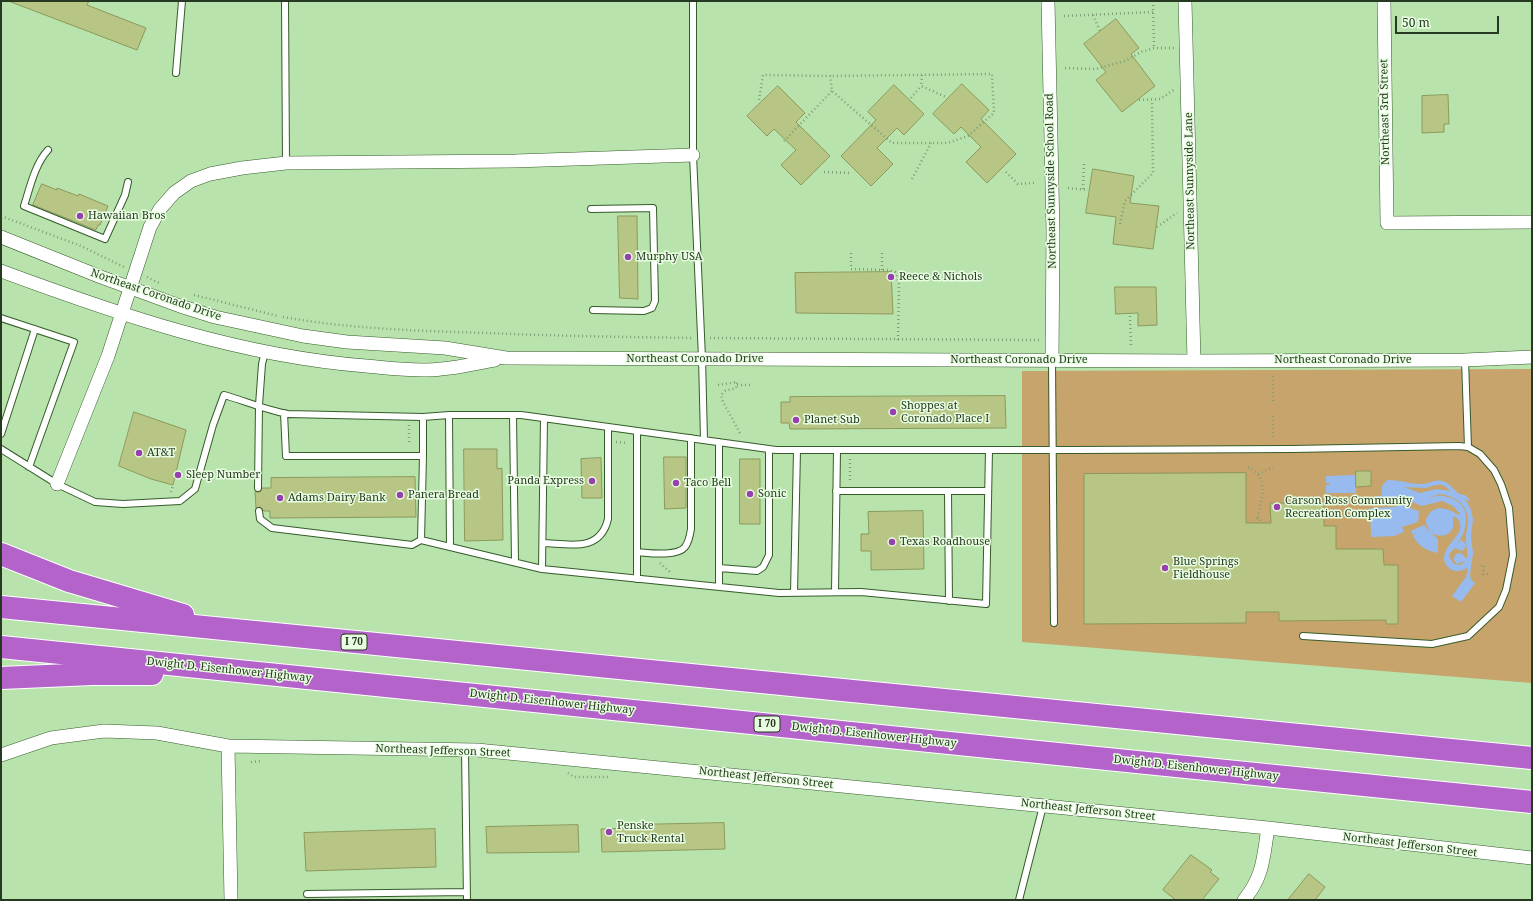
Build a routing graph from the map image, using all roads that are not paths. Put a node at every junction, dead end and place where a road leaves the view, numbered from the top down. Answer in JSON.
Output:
{"nodes":[{"id":1,"x":182,"y":1,"type":"edge"},
{"id":2,"x":284,"y":1,"type":"edge"},
{"id":3,"x":693,"y":1,"type":"edge"},
{"id":4,"x":1048,"y":1,"type":"edge"},
{"id":5,"x":1185,"y":1,"type":"edge"},
{"id":6,"x":1384,"y":1,"type":"edge"},
{"id":7,"x":176,"y":73,"type":"dead end"},
{"id":8,"x":48,"y":150,"type":"dead end"},
{"id":9,"x":693,"y":155,"type":"junction"},
{"id":10,"x":286,"y":163,"type":"junction"},
{"id":11,"x":128,"y":182,"type":"dead end"},
{"id":12,"x":591,"y":209,"type":"dead end"},
{"id":13,"x":1532,"y":222,"type":"edge"},
{"id":14,"x":1,"y":237,"type":"edge"},
{"id":15,"x":1,"y":271,"type":"edge"},
{"id":16,"x":131,"y":287,"type":"junction"},
{"id":17,"x":593,"y":310,"type":"dead end"},
{"id":18,"x":121,"y":314,"type":"junction"},
{"id":19,"x":1,"y":318,"type":"edge"},
{"id":20,"x":35,"y":329,"type":"junction"},
{"id":21,"x":265,"y":352,"type":"junction"},
{"id":22,"x":1532,"y":357,"type":"edge"},
{"id":23,"x":506,"y":358,"type":"junction"},
{"id":24,"x":702,"y":358,"type":"junction"},
{"id":25,"x":1052,"y":360,"type":"junction"},
{"id":26,"x":1465,"y":360,"type":"junction"},
{"id":27,"x":1194,"y":361,"type":"junction"},
{"id":28,"x":259,"y":406,"type":"junction"},
{"id":29,"x":284,"y":413,"type":"junction"},
{"id":30,"x":449,"y":415,"type":"junction"},
{"id":31,"x":513,"y":415,"type":"junction"},
{"id":32,"x":423,"y":417,"type":"junction"},
{"id":33,"x":544,"y":418,"type":"junction"},
{"id":34,"x":608,"y":427,"type":"junction"},
{"id":35,"x":637,"y":431,"type":"junction"},
{"id":36,"x":1,"y":434,"type":"edge"},
{"id":37,"x":691,"y":438,"type":"junction"},
{"id":38,"x":704,"y":440,"type":"junction"},
{"id":39,"x":719,"y":442,"type":"junction"},
{"id":40,"x":1468,"y":447,"type":"junction"},
{"id":41,"x":1,"y":449,"type":"edge"},
{"id":42,"x":770,"y":449,"type":"junction"},
{"id":43,"x":797,"y":450,"type":"junction"},
{"id":44,"x":837,"y":450,"type":"junction"},
{"id":45,"x":989,"y":450,"type":"junction"},
{"id":46,"x":1053,"y":450,"type":"junction"},
{"id":47,"x":423,"y":456,"type":"junction"},
{"id":48,"x":29,"y":467,"type":"junction"},
{"id":49,"x":57,"y":484,"type":"junction"},
{"id":50,"x":258,"y":488,"type":"dead end"},
{"id":51,"x":836,"y":490,"type":"junction"},
{"id":52,"x":988,"y":491,"type":"junction"},
{"id":53,"x":948,"y":492,"type":"junction"},
{"id":54,"x":259,"y":511,"type":"dead end"},
{"id":55,"x":421,"y":540,"type":"junction"},
{"id":56,"x":542,"y":543,"type":"junction"},
{"id":57,"x":450,"y":547,"type":"junction"},
{"id":58,"x":637,"y":552,"type":"junction"},
{"id":59,"x":1,"y":554,"type":"edge"},
{"id":60,"x":515,"y":562,"type":"junction"},
{"id":61,"x":719,"y":568,"type":"junction"},
{"id":62,"x":542,"y":569,"type":"junction"},
{"id":63,"x":636,"y":579,"type":"junction"},
{"id":64,"x":719,"y":587,"type":"junction"},
{"id":65,"x":835,"y":592,"type":"junction"},
{"id":66,"x":794,"y":593,"type":"junction"},
{"id":67,"x":949,"y":601,"type":"junction"},
{"id":68,"x":1,"y":606,"type":"edge"},
{"id":69,"x":1054,"y":623,"type":"dead end"},
{"id":70,"x":232,"y":630,"type":"junction"},
{"id":71,"x":1303,"y":636,"type":"dead end"},
{"id":72,"x":1,"y":647,"type":"edge"},
{"id":73,"x":264,"y":673,"type":"junction"},
{"id":74,"x":1,"y":678,"type":"edge"},
{"id":75,"x":228,"y":746,"type":"junction"},
{"id":76,"x":465,"y":749,"type":"junction"},
{"id":77,"x":1,"y":755,"type":"edge"},
{"id":78,"x":1532,"y":758,"type":"edge"},
{"id":79,"x":1532,"y":802,"type":"edge"},
{"id":80,"x":1043,"y":806,"type":"junction"},
{"id":81,"x":1268,"y":828,"type":"junction"},
{"id":82,"x":1532,"y":858,"type":"edge"},
{"id":83,"x":467,"y":892,"type":"junction"},
{"id":84,"x":307,"y":894,"type":"dead end"},
{"id":85,"x":338,"y":897,"type":"edge"},
{"id":86,"x":231,"y":900,"type":"edge"},
{"id":87,"x":467,"y":900,"type":"edge"},
{"id":88,"x":1019,"y":900,"type":"edge"},
{"id":89,"x":1244,"y":900,"type":"edge"}],
"edges":[{"from":1,"to":7,"type":"lane"},
{"from":2,"to":10,"type":"lane"},
{"from":3,"to":9,"type":"lane"},
{"from":4,"to":25,"type":"street","name":"Northeast Sunnyside School Road"},
{"from":5,"to":27,"type":"street","name":"Northeast Sunnyside Lane"},
{"from":6,"to":13,"type":"street","name":"Northeast 3rd Street"},
{"from":8,"to":11,"type":"lane"},
{"from":9,"to":10,"type":"street"},
{"from":9,"to":24,"type":"lane"},
{"from":10,"to":16,"type":"street"},
{"from":12,"to":17,"type":"lane"},
{"from":14,"to":16,"type":"street","name":"Northeast Coronado Drive"},
{"from":15,"to":18,"type":"street","name":"Northeast Coronado Drive"},
{"from":16,"to":18,"type":"street"},
{"from":16,"to":23,"type":"street","name":"Northeast Coronado Drive"},
{"from":18,"to":21,"type":"street","name":"Northeast Coronado Drive"},
{"from":18,"to":49,"type":"street"},
{"from":19,"to":20,"type":"lane"},
{"from":20,"to":36,"type":"lane"},
{"from":20,"to":48,"type":"lane"},
{"from":21,"to":23,"type":"street","name":"Northeast Coronado Drive"},
{"from":21,"to":28,"type":"lane"},
{"from":22,"to":26,"type":"street","name":"Northeast Coronado Drive"},
{"from":23,"to":24,"type":"street","name":"Northeast Coronado Drive"},
{"from":24,"to":25,"type":"street","name":"Northeast Coronado Drive"},
{"from":24,"to":38,"type":"lane"},
{"from":25,"to":27,"type":"street","name":"Northeast Coronado Drive"},
{"from":25,"to":46,"type":"lane"},
{"from":26,"to":27,"type":"street","name":"Northeast Coronado Drive"},
{"from":26,"to":40,"type":"lane"},
{"from":28,"to":29,"type":"lane"},
{"from":28,"to":49,"type":"lane"},
{"from":28,"to":50,"type":"lane"},
{"from":29,"to":32,"type":"lane"},
{"from":29,"to":47,"type":"lane"},
{"from":30,"to":31,"type":"lane"},
{"from":30,"to":32,"type":"lane"},
{"from":30,"to":57,"type":"lane"},
{"from":31,"to":33,"type":"lane"},
{"from":31,"to":60,"type":"lane"},
{"from":32,"to":47,"type":"lane"},
{"from":33,"to":34,"type":"lane"},
{"from":33,"to":56,"type":"lane"},
{"from":34,"to":35,"type":"lane"},
{"from":34,"to":56,"type":"lane"},
{"from":35,"to":37,"type":"lane"},
{"from":35,"to":58,"type":"lane"},
{"from":37,"to":38,"type":"lane"},
{"from":37,"to":58,"type":"lane"},
{"from":38,"to":39,"type":"lane"},
{"from":39,"to":42,"type":"lane"},
{"from":39,"to":61,"type":"lane"},
{"from":40,"to":46,"type":"lane"},
{"from":40,"to":71,"type":"lane"},
{"from":41,"to":48,"type":"lane"},
{"from":42,"to":43,"type":"lane"},
{"from":42,"to":61,"type":"lane"},
{"from":43,"to":44,"type":"lane"},
{"from":43,"to":66,"type":"lane"},
{"from":44,"to":45,"type":"lane"},
{"from":44,"to":51,"type":"lane"},
{"from":45,"to":46,"type":"lane"},
{"from":45,"to":52,"type":"lane"},
{"from":46,"to":69,"type":"lane"},
{"from":47,"to":55,"type":"lane"},
{"from":48,"to":49,"type":"lane"},
{"from":51,"to":53,"type":"lane"},
{"from":51,"to":65,"type":"lane"},
{"from":52,"to":53,"type":"lane"},
{"from":52,"to":67,"type":"lane"},
{"from":53,"to":67,"type":"lane"},
{"from":54,"to":55,"type":"lane"},
{"from":55,"to":57,"type":"lane"},
{"from":56,"to":62,"type":"lane"},
{"from":57,"to":60,"type":"lane"},
{"from":58,"to":63,"type":"lane"},
{"from":59,"to":70,"type":"highway"},
{"from":60,"to":62,"type":"lane"},
{"from":61,"to":64,"type":"lane"},
{"from":62,"to":63,"type":"lane"},
{"from":63,"to":64,"type":"lane"},
{"from":64,"to":66,"type":"lane"},
{"from":65,"to":66,"type":"lane"},
{"from":65,"to":67,"type":"lane"},
{"from":68,"to":70,"type":"highway","number":"I 70"},
{"from":70,"to":78,"type":"highway","number":"I 70"},
{"from":72,"to":73,"type":"highway","name":"Dwight D. Eisenhower Highway","number":"I 70"},
{"from":73,"to":74,"type":"highway"},
{"from":73,"to":79,"type":"highway","name":"Dwight D. Eisenhower Highway","number":"I 70"},
{"from":75,"to":76,"type":"street","name":"Northeast Jefferson Street"},
{"from":75,"to":77,"type":"street","name":"Northeast Jefferson Street"},
{"from":75,"to":86,"type":"street"},
{"from":76,"to":80,"type":"street","name":"Northeast Jefferson Street"},
{"from":76,"to":83,"type":"lane"},
{"from":80,"to":81,"type":"street","name":"Northeast Jefferson Street"},
{"from":80,"to":88,"type":"lane"},
{"from":81,"to":82,"type":"street","name":"Northeast Jefferson Street"},
{"from":81,"to":89,"type":"street"},
{"from":83,"to":85,"type":"lane"},
{"from":83,"to":87,"type":"lane"},
{"from":84,"to":85,"type":"lane"}]}
